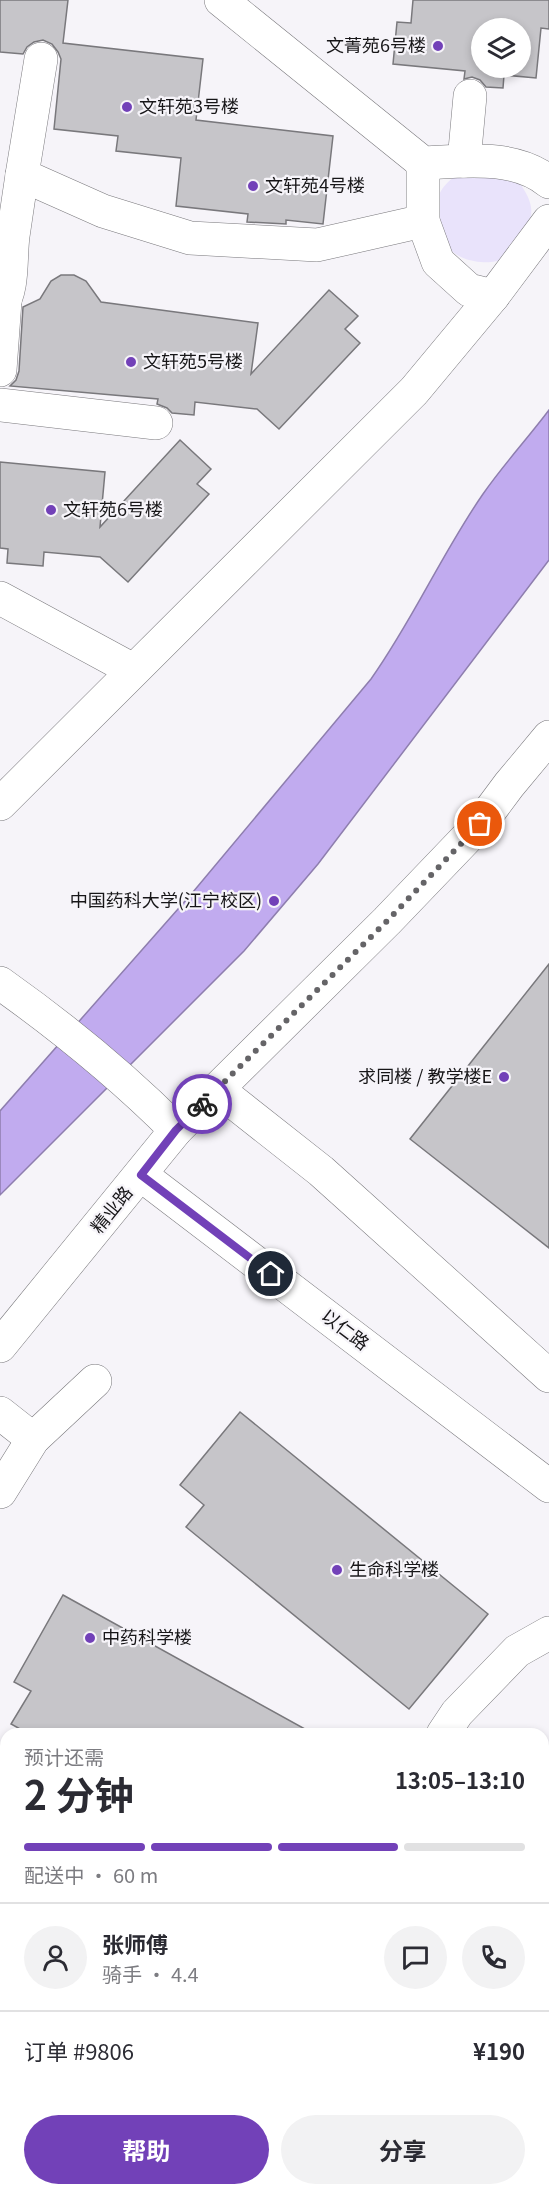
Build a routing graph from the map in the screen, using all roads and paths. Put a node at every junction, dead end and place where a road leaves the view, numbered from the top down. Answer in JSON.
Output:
{"nodes":[{"id":1,"x":221,"y":0,"type":"edge"},
{"id":2,"x":41,"y":59,"type":"dead end"},
{"id":3,"x":470,"y":96,"type":"dead end"},
{"id":4,"x":464,"y":160,"type":"junction"},
{"id":5,"x":423,"y":163,"type":"junction"},
{"id":6,"x":22,"y":175,"type":"junction"},
{"id":7,"x":549,"y":182,"type":"edge"},
{"id":8,"x":423,"y":221,"type":"junction"},
{"id":9,"x":549,"y":221,"type":"edge"},
{"id":10,"x":539,"y":254,"type":"edge"},
{"id":11,"x":493,"y":296,"type":"junction"},
{"id":12,"x":3,"y":305,"type":"edge"},
{"id":13,"x":0,"y":370,"type":"edge"},
{"id":14,"x":0,"y":405,"type":"edge"},
{"id":15,"x":156,"y":423,"type":"dead end"},
{"id":16,"x":0,"y":598,"type":"edge"},
{"id":17,"x":133,"y":670,"type":"junction"},
{"id":18,"x":549,"y":737,"type":"edge"},
{"id":19,"x":0,"y":804,"type":"edge"},
{"id":20,"x":0,"y":983,"type":"edge"},
{"id":21,"x":217,"y":1089,"type":"junction"},
{"id":22,"x":176,"y":1130,"type":"junction"},
{"id":23,"x":141,"y":1175,"type":"junction"},
{"id":24,"x":0,"y":1346,"type":"edge"},
{"id":25,"x":549,"y":1376,"type":"edge"},
{"id":26,"x":94,"y":1381,"type":"dead end"},
{"id":27,"x":0,"y":1413,"type":"edge"},
{"id":28,"x":33,"y":1439,"type":"junction"},
{"id":29,"x":549,"y":1486,"type":"edge"},
{"id":30,"x":0,"y":1492,"type":"edge"},
{"id":31,"x":549,"y":1633,"type":"edge"},
{"id":32,"x":446,"y":1728,"type":"edge"}],
"edges":[{"from":1,"to":5,"type":"street"},
{"from":2,"to":6,"type":"street"},
{"from":3,"to":4,"type":"street"},
{"from":4,"to":5,"type":"street"},
{"from":4,"to":7,"type":"street"},
{"from":5,"to":8,"type":"street"},
{"from":6,"to":8,"type":"street"},
{"from":6,"to":12,"type":"street"},
{"from":8,"to":11,"type":"street"},
{"from":9,"to":10,"type":"street"},
{"from":10,"to":11,"type":"street"},
{"from":11,"to":17,"type":"street"},
{"from":12,"to":13,"type":"street"},
{"from":14,"to":15,"type":"street"},
{"from":16,"to":17,"type":"street"},
{"from":17,"to":19,"type":"street"},
{"from":18,"to":21,"type":"street","name":"精业路"},
{"from":20,"to":22,"type":"street"},
{"from":21,"to":22,"type":"street","name":"精业路"},
{"from":21,"to":25,"type":"street"},
{"from":22,"to":23,"type":"street","name":"精业路"},
{"from":23,"to":24,"type":"street","name":"精业路"},
{"from":23,"to":29,"type":"street","name":"以仁路"},
{"from":26,"to":28,"type":"street"},
{"from":27,"to":28,"type":"street"},
{"from":28,"to":30,"type":"street"},
{"from":31,"to":32,"type":"street"}]}
